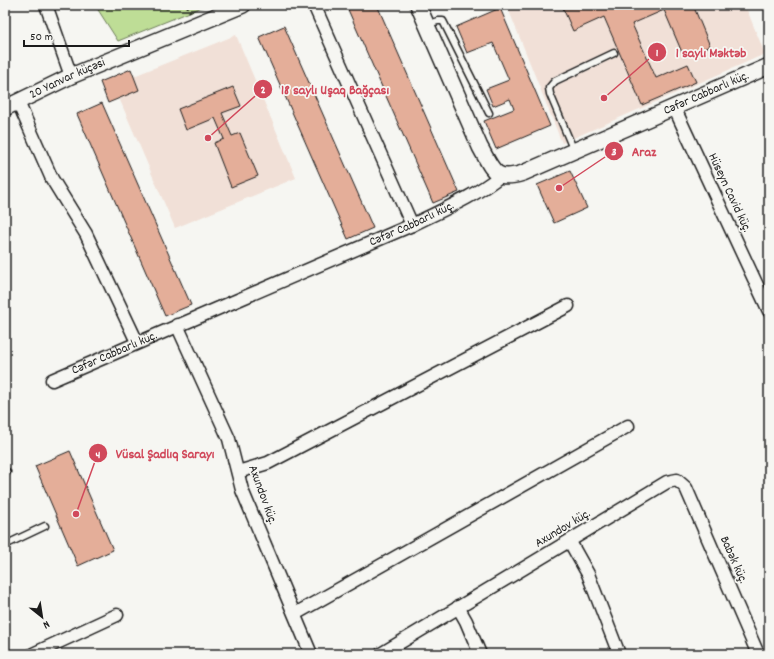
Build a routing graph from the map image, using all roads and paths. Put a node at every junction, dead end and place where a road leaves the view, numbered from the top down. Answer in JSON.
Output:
{"nodes":[{"id":1,"x":46,"y":5,"type":"edge"},
{"id":2,"x":187,"y":5,"type":"edge"},
{"id":3,"x":243,"y":5,"type":"edge"},
{"id":4,"x":314,"y":5,"type":"edge"},
{"id":5,"x":418,"y":5,"type":"edge"},
{"id":6,"x":190,"y":12,"type":"dead end"},
{"id":7,"x":426,"y":25,"type":"junction"},
{"id":8,"x":614,"y":53,"type":"dead end"},
{"id":9,"x":769,"y":66,"type":"edge"},
{"id":10,"x":71,"y":76,"type":"junction"},
{"id":11,"x":12,"y":105,"type":"edge"},
{"id":12,"x":674,"y":107,"type":"junction"},
{"id":13,"x":489,"y":113,"type":"dead end"},
{"id":14,"x":574,"y":151,"type":"junction"},
{"id":15,"x":500,"y":176,"type":"junction"},
{"id":16,"x":412,"y":225,"type":"junction"},
{"id":17,"x":765,"y":291,"type":"edge"},
{"id":18,"x":568,"y":306,"type":"dead end"},
{"id":19,"x":769,"y":311,"type":"edge"},
{"id":20,"x":177,"y":325,"type":"junction"},
{"id":21,"x":137,"y":342,"type":"junction"},
{"id":22,"x":52,"y":380,"type":"dead end"},
{"id":23,"x":628,"y":426,"type":"dead end"},
{"id":24,"x":238,"y":472,"type":"junction"},
{"id":25,"x":677,"y":480,"type":"joint"},
{"id":26,"x":45,"y":526,"type":"dead end"},
{"id":27,"x":570,"y":542,"type":"junction"},
{"id":28,"x":5,"y":545,"type":"edge"},
{"id":29,"x":458,"y":607,"type":"junction"},
{"id":30,"x":295,"y":614,"type":"junction"},
{"id":31,"x":117,"y":615,"type":"dead end"},
{"id":32,"x":34,"y":654,"type":"edge"},
{"id":33,"x":311,"y":654,"type":"edge"},
{"id":34,"x":381,"y":654,"type":"edge"},
{"id":35,"x":480,"y":654,"type":"edge"},
{"id":36,"x":619,"y":654,"type":"edge"},
{"id":37,"x":758,"y":654,"type":"edge"}],
"edges":[{"from":1,"to":10,"type":"street"},
{"from":2,"to":6,"type":"path"},
{"from":3,"to":10,"type":"street","name":"20 Yanvar küçəsi"},
{"from":4,"to":16,"type":"street"},
{"from":5,"to":7,"type":"street"},
{"from":7,"to":13,"type":"lane"},
{"from":7,"to":15,"type":"street"},
{"from":8,"to":14,"type":"lane"},
{"from":9,"to":12,"type":"street","name":"Cəfər Cabbarlı küç."},
{"from":10,"to":11,"type":"street","name":"20 Yanvar küçəsi"},
{"from":11,"to":21,"type":"street"},
{"from":12,"to":14,"type":"street","name":"Cəfər Cabbarlı küç."},
{"from":12,"to":17,"type":"street","name":"Hüseyn Cavid küç."},
{"from":14,"to":15,"type":"street","name":"Cəfər Cabbarlı küç."},
{"from":15,"to":16,"type":"street","name":"Cəfər Cabbarlı küç."},
{"from":16,"to":20,"type":"street","name":"Cəfər Cabbarlı küç."},
{"from":17,"to":19,"type":"street","name":"Hüseyn Cavid küç."},
{"from":18,"to":24,"type":"street"},
{"from":20,"to":21,"type":"street","name":"Cəfər Cabbarlı küç."},
{"from":20,"to":24,"type":"street","name":"Axundov küç."},
{"from":21,"to":22,"type":"street","name":"Cəfər Cabbarlı küç."},
{"from":23,"to":30,"type":"street"},
{"from":24,"to":30,"type":"street","name":"Axundov küç."},
{"from":25,"to":27,"type":"street","name":"Axundov küç."},
{"from":25,"to":37,"type":"street","name":"Babək küç."},
{"from":26,"to":28,"type":"lane"},
{"from":27,"to":29,"type":"street","name":"Axundov küç."},
{"from":27,"to":36,"type":"street"},
{"from":29,"to":34,"type":"street","name":"Axundov küç."},
{"from":29,"to":35,"type":"street"},
{"from":30,"to":33,"type":"street","name":"Axundov küç."},
{"from":31,"to":32,"type":"street"}]}
